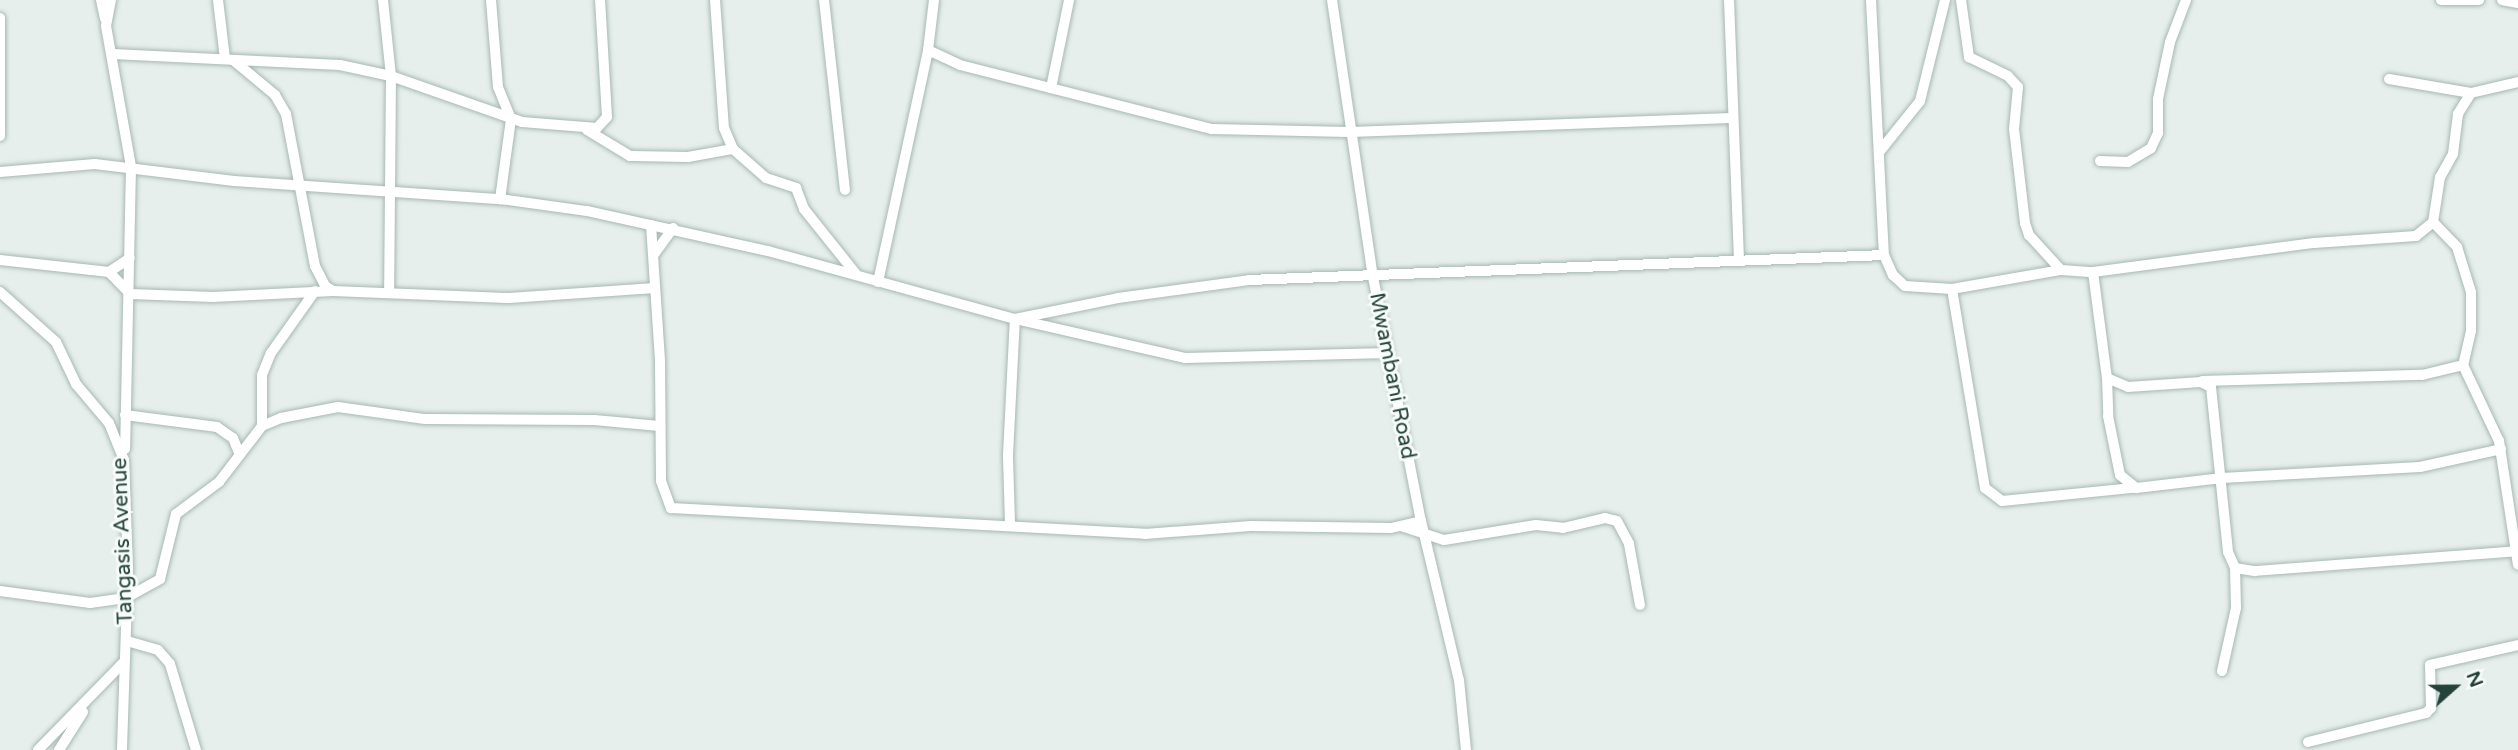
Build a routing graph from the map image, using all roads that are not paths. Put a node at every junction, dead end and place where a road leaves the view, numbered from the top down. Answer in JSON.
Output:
{"nodes":[{"id":1,"x":102,"y":0,"type":"edge"},
{"id":2,"x":111,"y":0,"type":"edge"},
{"id":3,"x":218,"y":0,"type":"edge"},
{"id":4,"x":383,"y":0,"type":"edge"},
{"id":5,"x":491,"y":0,"type":"edge"},
{"id":6,"x":600,"y":0,"type":"edge"},
{"id":7,"x":715,"y":0,"type":"edge"},
{"id":8,"x":824,"y":0,"type":"edge"},
{"id":9,"x":934,"y":0,"type":"edge"},
{"id":10,"x":1069,"y":0,"type":"edge"},
{"id":11,"x":1332,"y":0,"type":"edge"},
{"id":12,"x":1729,"y":0,"type":"edge"},
{"id":13,"x":1871,"y":0,"type":"edge"},
{"id":14,"x":1945,"y":0,"type":"edge"},
{"id":15,"x":1961,"y":0,"type":"edge"},
{"id":16,"x":2186,"y":0,"type":"edge"},
{"id":17,"x":2441,"y":0,"type":"edge"},
{"id":18,"x":2479,"y":0,"type":"edge"},
{"id":19,"x":2502,"y":0,"type":"edge"},
{"id":20,"x":2518,"y":3,"type":"edge"},
{"id":21,"x":0,"y":18,"type":"edge"},
{"id":22,"x":106,"y":26,"type":"junction"},
{"id":23,"x":928,"y":50,"type":"junction"},
{"id":24,"x":113,"y":54,"type":"junction"},
{"id":25,"x":228,"y":59,"type":"junction"},
{"id":26,"x":391,"y":76,"type":"junction"},
{"id":27,"x":2389,"y":79,"type":"dead end"},
{"id":28,"x":2518,"y":82,"type":"edge"},
{"id":29,"x":1051,"y":88,"type":"junction"},
{"id":30,"x":2471,"y":93,"type":"junction"},
{"id":31,"x":1733,"y":117,"type":"junction"},
{"id":32,"x":511,"y":119,"type":"junction"},
{"id":33,"x":583,"y":129,"type":"junction"},
{"id":34,"x":1349,"y":132,"type":"junction"},
{"id":35,"x":0,"y":136,"type":"edge"},
{"id":36,"x":733,"y":149,"type":"junction"},
{"id":37,"x":1880,"y":151,"type":"junction"},
{"id":38,"x":2101,"y":162,"type":"dead end"},
{"id":39,"x":131,"y":167,"type":"junction"},
{"id":40,"x":0,"y":172,"type":"edge"},
{"id":41,"x":299,"y":186,"type":"junction"},
{"id":42,"x":845,"y":190,"type":"dead end"},
{"id":43,"x":391,"y":192,"type":"junction"},
{"id":44,"x":500,"y":199,"type":"junction"},
{"id":45,"x":2433,"y":222,"type":"junction"},
{"id":46,"x":650,"y":225,"type":"junction"},
{"id":47,"x":673,"y":228,"type":"junction"},
{"id":48,"x":655,"y":253,"type":"junction"},
{"id":49,"x":1884,"y":255,"type":"junction"},
{"id":50,"x":130,"y":258,"type":"junction"},
{"id":51,"x":0,"y":260,"type":"edge"},
{"id":52,"x":1739,"y":260,"type":"junction"},
{"id":53,"x":2061,"y":270,"type":"junction"},
{"id":54,"x":108,"y":272,"type":"junction"},
{"id":55,"x":2093,"y":272,"type":"junction"},
{"id":56,"x":856,"y":274,"type":"junction"},
{"id":57,"x":1373,"y":277,"type":"junction"},
{"id":58,"x":878,"y":282,"type":"junction"},
{"id":59,"x":655,"y":288,"type":"junction"},
{"id":60,"x":1952,"y":289,"type":"junction"},
{"id":61,"x":315,"y":291,"type":"junction"},
{"id":62,"x":333,"y":291,"type":"junction"},
{"id":63,"x":0,"y":292,"type":"edge"},
{"id":64,"x":389,"y":293,"type":"junction"},
{"id":65,"x":130,"y":294,"type":"junction"},
{"id":66,"x":1015,"y":319,"type":"junction"},
{"id":67,"x":1388,"y":353,"type":"junction"},
{"id":68,"x":2463,"y":365,"type":"junction"},
{"id":69,"x":2107,"y":378,"type":"junction"},
{"id":70,"x":2201,"y":382,"type":"junction"},
{"id":71,"x":125,"y":415,"type":"junction"},
{"id":72,"x":262,"y":426,"type":"junction"},
{"id":73,"x":660,"y":426,"type":"junction"},
{"id":74,"x":2501,"y":449,"type":"junction"},
{"id":75,"x":240,"y":455,"type":"junction"},
{"id":76,"x":124,"y":460,"type":"junction"},
{"id":77,"x":2221,"y":478,"type":"junction"},
{"id":78,"x":2136,"y":488,"type":"junction"},
{"id":79,"x":1421,"y":521,"type":"junction"},
{"id":80,"x":1010,"y":524,"type":"junction"},
{"id":81,"x":1401,"y":526,"type":"junction"},
{"id":82,"x":1426,"y":537,"type":"junction"},
{"id":83,"x":2517,"y":552,"type":"edge"},
{"id":84,"x":2518,"y":565,"type":"edge"},
{"id":85,"x":2235,"y":568,"type":"junction"},
{"id":86,"x":0,"y":591,"type":"edge"},
{"id":87,"x":126,"y":598,"type":"junction"},
{"id":88,"x":1640,"y":605,"type":"dead end"},
{"id":89,"x":127,"y":641,"type":"junction"},
{"id":90,"x":2518,"y":645,"type":"edge"},
{"id":91,"x":124,"y":662,"type":"junction"},
{"id":92,"x":2222,"y":671,"type":"dead end"},
{"id":93,"x":88,"y":703,"type":"junction"},
{"id":94,"x":2308,"y":742,"type":"dead end"},
{"id":95,"x":1464,"y":748,"type":"edge"},
{"id":96,"x":38,"y":750,"type":"edge"},
{"id":97,"x":59,"y":750,"type":"edge"},
{"id":98,"x":122,"y":750,"type":"edge"},
{"id":99,"x":196,"y":750,"type":"edge"}],
"edges":[{"from":1,"to":22,"type":"street"},
{"from":2,"to":22,"type":"street"},
{"from":3,"to":25,"type":"street"},
{"from":4,"to":26,"type":"street"},
{"from":5,"to":32,"type":"street"},
{"from":6,"to":33,"type":"street"},
{"from":7,"to":36,"type":"street"},
{"from":8,"to":42,"type":"street"},
{"from":9,"to":23,"type":"street"},
{"from":10,"to":29,"type":"street"},
{"from":11,"to":34,"type":"street","name":"Mwambani Road"},
{"from":12,"to":31,"type":"street"},
{"from":13,"to":37,"type":"street"},
{"from":14,"to":37,"type":"street"},
{"from":15,"to":53,"type":"street"},
{"from":16,"to":38,"type":"street"},
{"from":17,"to":18,"type":"street"},
{"from":19,"to":20,"type":"street"},
{"from":21,"to":35,"type":"street"},
{"from":22,"to":24,"type":"street"},
{"from":23,"to":29,"type":"street"},
{"from":23,"to":58,"type":"street"},
{"from":24,"to":25,"type":"street"},
{"from":24,"to":39,"type":"street"},
{"from":25,"to":26,"type":"street"},
{"from":25,"to":41,"type":"street"},
{"from":26,"to":32,"type":"street"},
{"from":26,"to":43,"type":"street"},
{"from":27,"to":30,"type":"street"},
{"from":28,"to":30,"type":"street"},
{"from":29,"to":34,"type":"street"},
{"from":30,"to":45,"type":"street"},
{"from":31,"to":34,"type":"street"},
{"from":31,"to":52,"type":"street"},
{"from":32,"to":33,"type":"street"},
{"from":32,"to":44,"type":"street"},
{"from":33,"to":36,"type":"street"},
{"from":34,"to":57,"type":"street","name":"Mwambani Road"},
{"from":36,"to":56,"type":"street"},
{"from":37,"to":49,"type":"street"},
{"from":39,"to":40,"type":"street"},
{"from":39,"to":41,"type":"street"},
{"from":39,"to":50,"type":"street"},
{"from":41,"to":43,"type":"street"},
{"from":41,"to":62,"type":"street"},
{"from":43,"to":44,"type":"street"},
{"from":43,"to":64,"type":"street"},
{"from":44,"to":46,"type":"street"},
{"from":45,"to":55,"type":"street"},
{"from":45,"to":68,"type":"street"},
{"from":46,"to":47,"type":"street"},
{"from":46,"to":48,"type":"street"},
{"from":47,"to":48,"type":"street"},
{"from":47,"to":56,"type":"street"},
{"from":48,"to":59,"type":"street"},
{"from":49,"to":52,"type":"street"},
{"from":49,"to":60,"type":"street"},
{"from":50,"to":54,"type":"street"},
{"from":50,"to":65,"type":"street"},
{"from":51,"to":54,"type":"street"},
{"from":52,"to":57,"type":"street"},
{"from":53,"to":55,"type":"street"},
{"from":53,"to":60,"type":"street"},
{"from":54,"to":65,"type":"street"},
{"from":55,"to":69,"type":"street"},
{"from":56,"to":58,"type":"street"},
{"from":57,"to":66,"type":"street"},
{"from":57,"to":67,"type":"street","name":"Mwambani Road"},
{"from":58,"to":66,"type":"street"},
{"from":59,"to":64,"type":"street"},
{"from":59,"to":73,"type":"street"},
{"from":60,"to":78,"type":"street"},
{"from":61,"to":62,"type":"street"},
{"from":61,"to":65,"type":"street"},
{"from":61,"to":72,"type":"street"},
{"from":62,"to":64,"type":"street"},
{"from":63,"to":76,"type":"street","name":"Tangasis Avenue"},
{"from":65,"to":71,"type":"street"},
{"from":66,"to":67,"type":"street"},
{"from":66,"to":80,"type":"street"},
{"from":67,"to":79,"type":"street","name":"Mwambani Road"},
{"from":68,"to":70,"type":"street"},
{"from":68,"to":74,"type":"street"},
{"from":69,"to":70,"type":"street"},
{"from":69,"to":78,"type":"street"},
{"from":70,"to":77,"type":"street"},
{"from":71,"to":75,"type":"street"},
{"from":71,"to":76,"type":"street"},
{"from":72,"to":73,"type":"street"},
{"from":72,"to":75,"type":"street"},
{"from":73,"to":80,"type":"street"},
{"from":74,"to":77,"type":"street"},
{"from":74,"to":83,"type":"street"},
{"from":75,"to":87,"type":"street"},
{"from":76,"to":87,"type":"street","name":"Tangasis Avenue"},
{"from":77,"to":78,"type":"street"},
{"from":77,"to":85,"type":"street"},
{"from":79,"to":81,"type":"street"},
{"from":79,"to":82,"type":"street","name":"Mwambani Road"},
{"from":80,"to":81,"type":"street"},
{"from":81,"to":82,"type":"street"},
{"from":82,"to":88,"type":"street"},
{"from":82,"to":95,"type":"street","name":"Mwambani Road"},
{"from":83,"to":84,"type":"street"},
{"from":83,"to":85,"type":"street"},
{"from":85,"to":92,"type":"street"},
{"from":86,"to":87,"type":"street"},
{"from":87,"to":89,"type":"street","name":"Tangasis Avenue"},
{"from":89,"to":91,"type":"street","name":"Tangasis Avenue"},
{"from":89,"to":99,"type":"street"},
{"from":90,"to":94,"type":"street"},
{"from":91,"to":93,"type":"street"},
{"from":91,"to":98,"type":"street","name":"Tangasis Avenue"},
{"from":93,"to":96,"type":"street"},
{"from":93,"to":97,"type":"street"}]}
